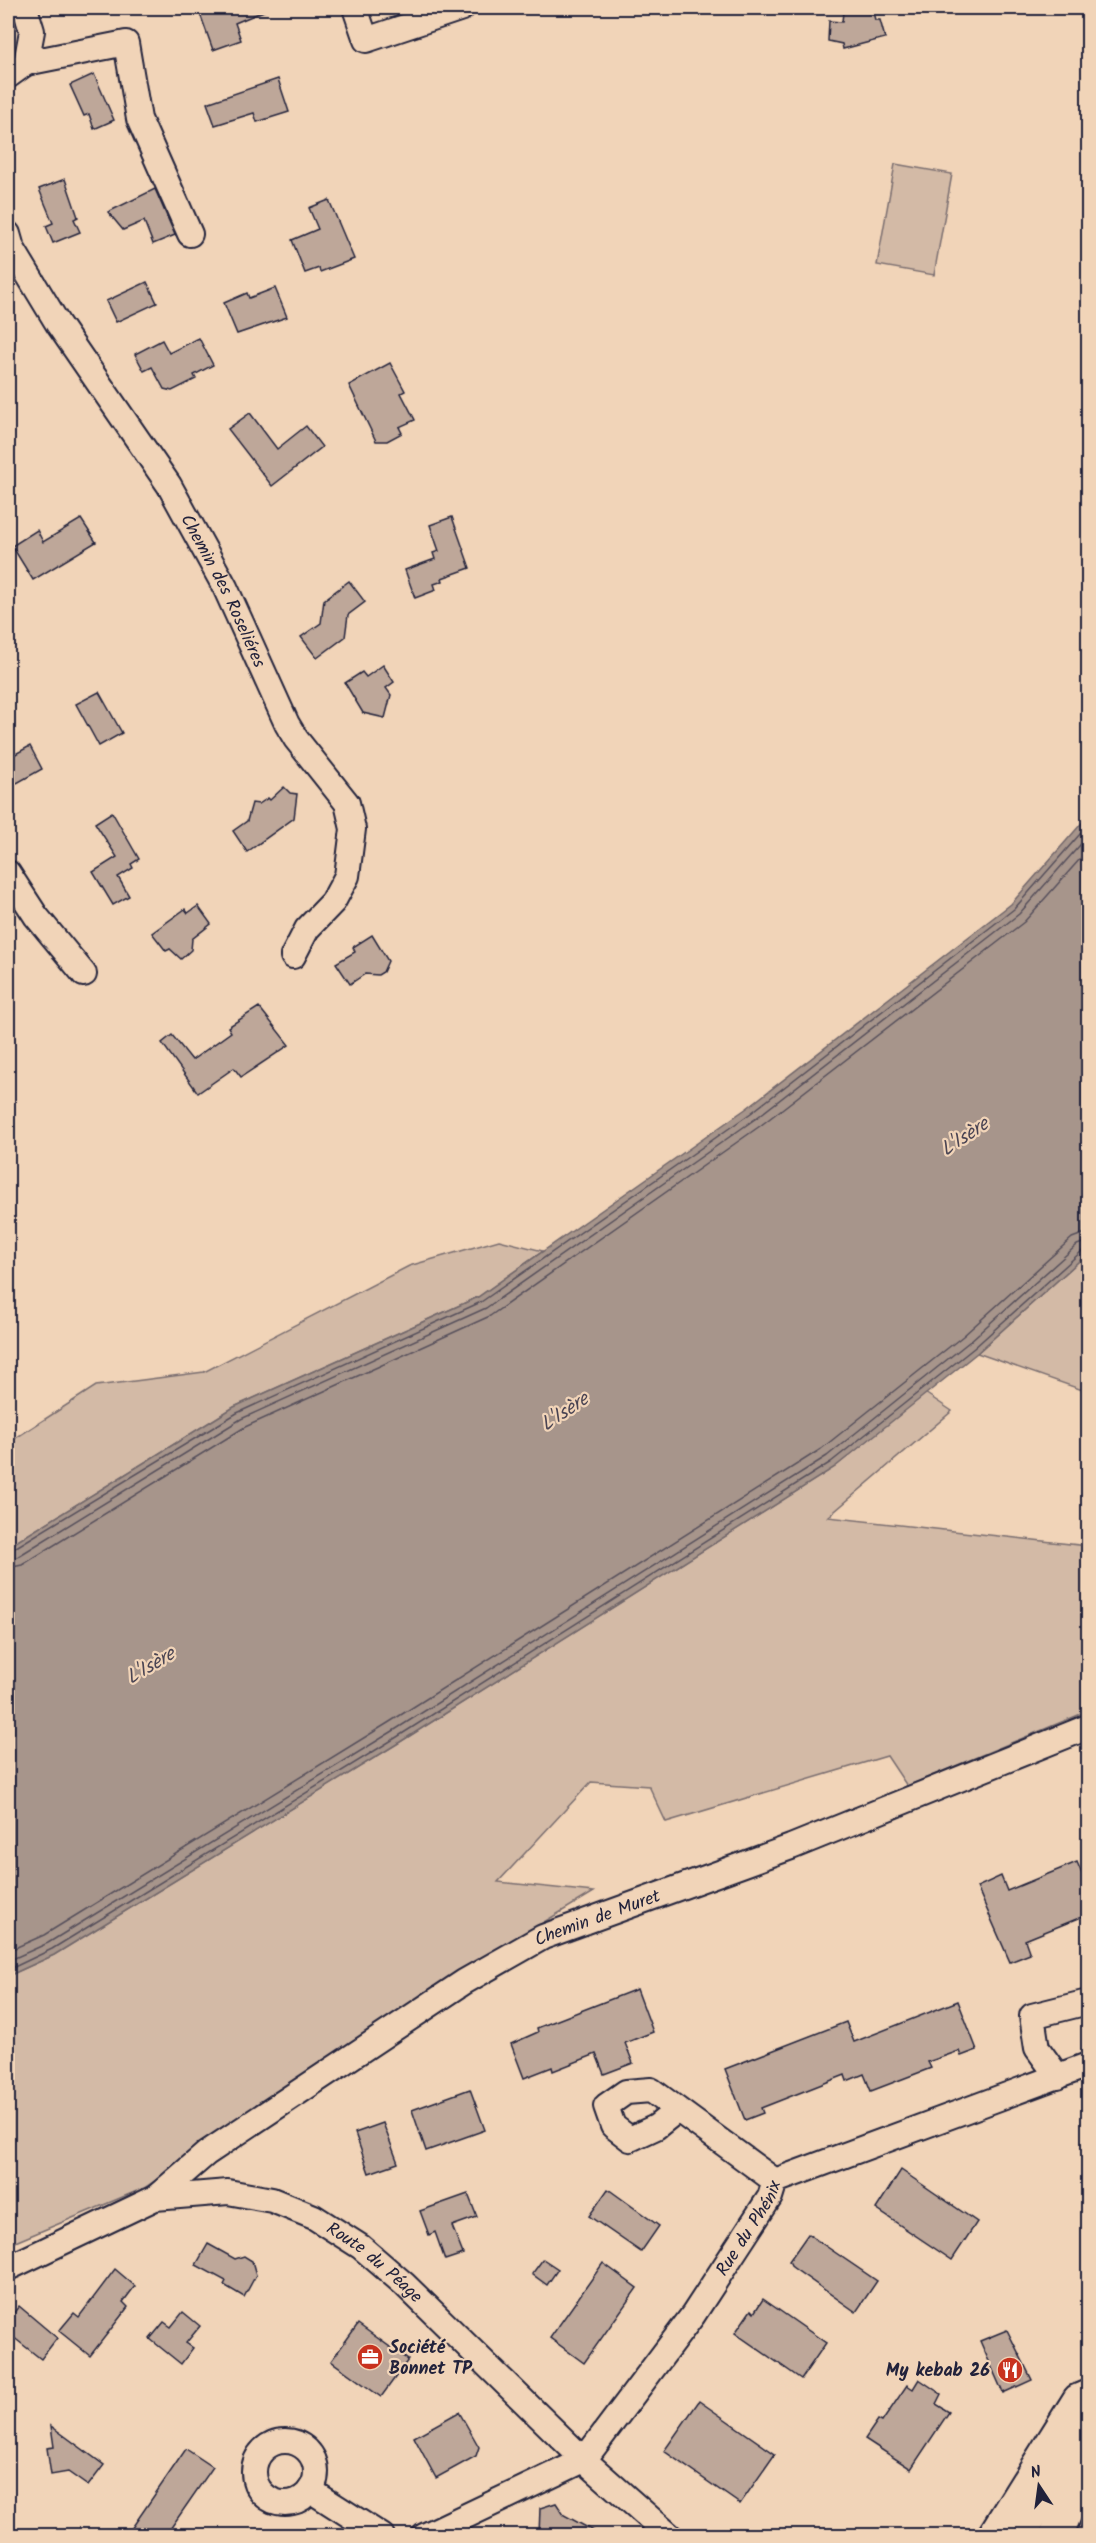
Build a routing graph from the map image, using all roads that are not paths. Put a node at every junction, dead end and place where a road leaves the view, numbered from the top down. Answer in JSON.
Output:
{"nodes":[{"id":1,"x":25,"y":8,"type":"edge"},
{"id":2,"x":355,"y":8,"type":"edge"},
{"id":3,"x":462,"y":8,"type":"edge"},
{"id":4,"x":17,"y":69,"type":"edge"},
{"id":5,"x":8,"y":234,"type":"edge"},
{"id":6,"x":190,"y":234,"type":"dead end"},
{"id":7,"x":8,"y":873,"type":"edge"},
{"id":8,"x":293,"y":956,"type":"dead end"},
{"id":9,"x":84,"y":974,"type":"dead end"},
{"id":10,"x":1089,"y":1727,"type":"edge"},
{"id":11,"x":1089,"y":2002,"type":"edge"},
{"id":12,"x":1089,"y":2065,"type":"edge"},
{"id":13,"x":1058,"y":2076,"type":"junction"},
{"id":14,"x":676,"y":2111,"type":"dead end"},
{"id":15,"x":775,"y":2181,"type":"junction"},
{"id":16,"x":155,"y":2198,"type":"junction"},
{"id":17,"x":8,"y":2268,"type":"edge"},
{"id":18,"x":1089,"y":2392,"type":"edge"},
{"id":19,"x":1089,"y":2414,"type":"edge"},
{"id":20,"x":1089,"y":2458,"type":"edge"},
{"id":21,"x":584,"y":2460,"type":"junction"},
{"id":22,"x":310,"y":2490,"type":"dead end"},
{"id":23,"x":382,"y":2535,"type":"edge"},
{"id":24,"x":424,"y":2535,"type":"edge"},
{"id":25,"x":670,"y":2535,"type":"edge"},
{"id":26,"x":989,"y":2535,"type":"edge"},
{"id":27,"x":1019,"y":2535,"type":"edge"},
{"id":28,"x":1056,"y":2535,"type":"edge"}],
"edges":[{"from":1,"to":4,"type":"street"},
{"from":2,"to":3,"type":"street"},
{"from":4,"to":6,"type":"street"},
{"from":5,"to":8,"type":"street","name":"Chemin des Roseliéres"},
{"from":7,"to":9,"type":"street"},
{"from":10,"to":16,"type":"street","name":"Chemin de Muret"},
{"from":11,"to":13,"type":"street"},
{"from":12,"to":13,"type":"street","name":"Rue du Phénix"},
{"from":13,"to":15,"type":"street","name":"Rue du Phénix"},
{"from":14,"to":15,"type":"street"},
{"from":15,"to":21,"type":"street","name":"Rue du Phénix"},
{"from":16,"to":17,"type":"street","name":"Route du Péage"},
{"from":16,"to":21,"type":"street","name":"Route du Péage"},
{"from":18,"to":26,"type":"street"},
{"from":19,"to":27,"type":"main road"},
{"from":20,"to":28,"type":"main road"},
{"from":21,"to":24,"type":"street"},
{"from":21,"to":25,"type":"street","name":"Route du Péage"},
{"from":22,"to":23,"type":"street"}]}
